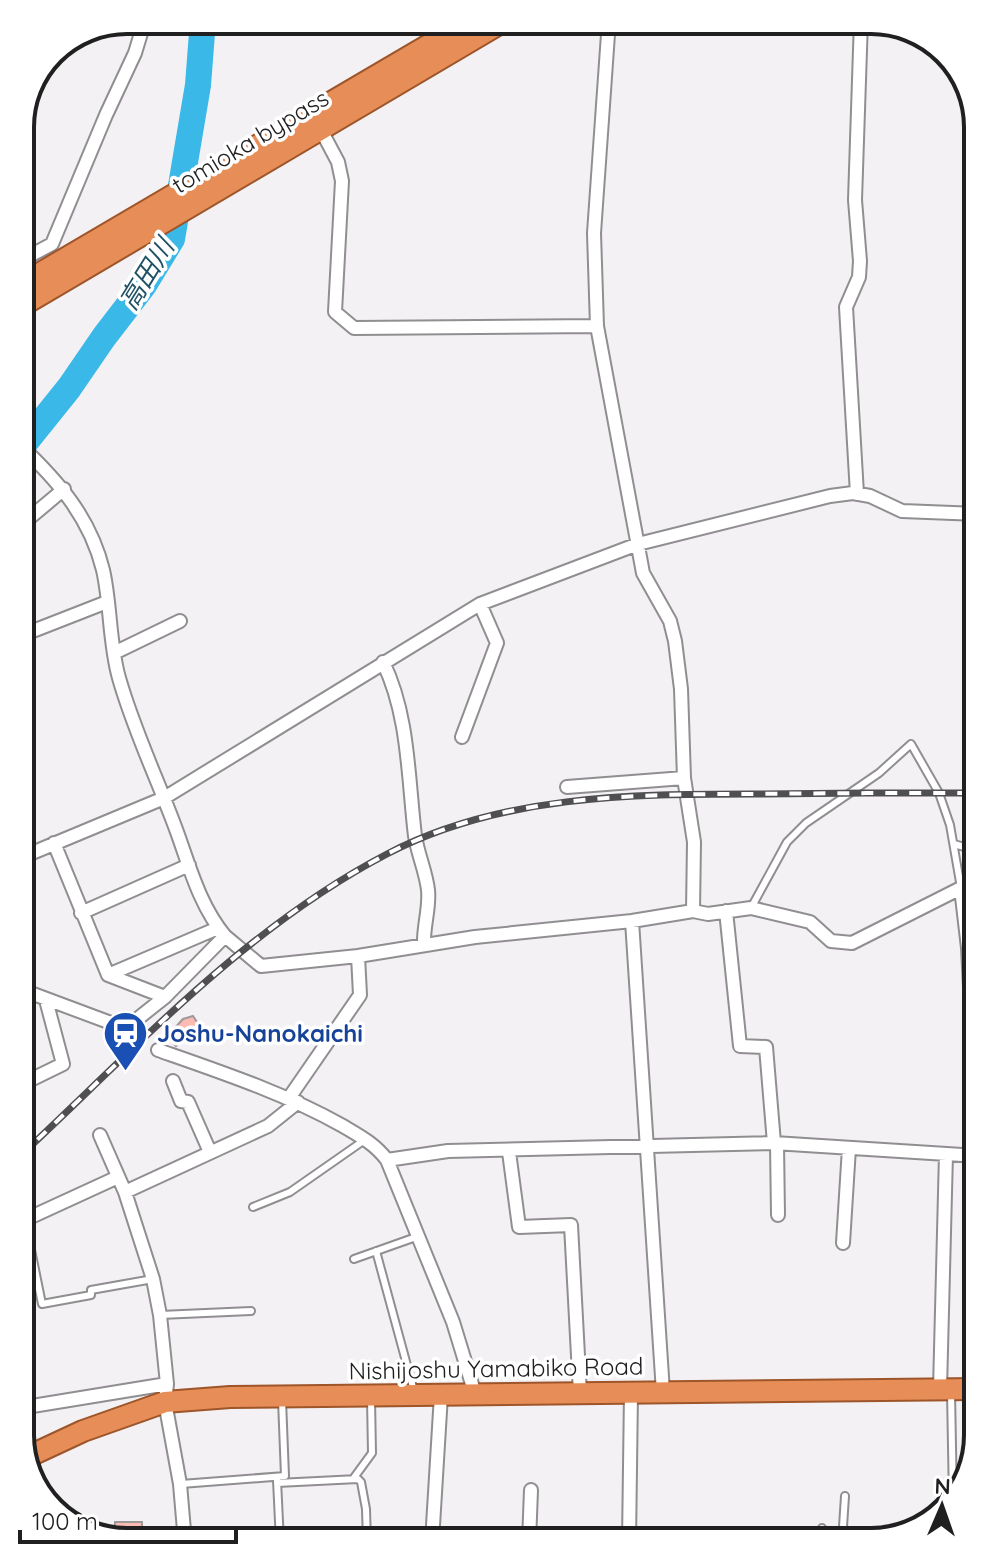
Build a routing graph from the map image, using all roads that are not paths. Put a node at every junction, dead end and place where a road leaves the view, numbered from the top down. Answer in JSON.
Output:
{"nodes":[{"id":1,"x":141,"y":34,"type":"edge"},
{"id":2,"x":447,"y":34,"type":"edge"},
{"id":3,"x":482,"y":34,"type":"edge"},
{"id":4,"x":608,"y":34,"type":"edge"},
{"id":5,"x":861,"y":34,"type":"edge"},
{"id":6,"x":321,"y":130,"type":"junction"},
{"id":7,"x":34,"y":254,"type":"edge"},
{"id":8,"x":34,"y":277,"type":"edge"},
{"id":9,"x":34,"y":299,"type":"edge"},
{"id":10,"x":597,"y":326,"type":"junction"},
{"id":11,"x":34,"y":459,"type":"edge"},
{"id":12,"x":60,"y":484,"type":"junction"},
{"id":13,"x":857,"y":494,"type":"junction"},
{"id":14,"x":34,"y":511,"type":"edge"},
{"id":15,"x":964,"y":513,"type":"edge"},
{"id":16,"x":638,"y":544,"type":"junction"},
{"id":17,"x":107,"y":602,"type":"junction"},
{"id":18,"x":480,"y":604,"type":"junction"},
{"id":19,"x":180,"y":621,"type":"dead end"},
{"id":20,"x":34,"y":631,"type":"edge"},
{"id":21,"x":114,"y":653,"type":"junction"},
{"id":22,"x":383,"y":662,"type":"junction"},
{"id":23,"x":462,"y":737,"type":"dead end"},
{"id":24,"x":684,"y":778,"type":"junction"},
{"id":25,"x":567,"y":787,"type":"dead end"},
{"id":26,"x":164,"y":798,"type":"junction"},
{"id":27,"x":54,"y":843,"type":"junction"},
{"id":28,"x":954,"y":844,"type":"junction"},
{"id":29,"x":964,"y":847,"type":"edge"},
{"id":30,"x":34,"y":852,"type":"edge"},
{"id":31,"x":189,"y":865,"type":"junction"},
{"id":32,"x":964,"y":887,"type":"edge"},
{"id":33,"x":961,"y":888,"type":"junction"},
{"id":34,"x":964,"y":903,"type":"edge"},
{"id":35,"x":751,"y":908,"type":"junction"},
{"id":36,"x":693,"y":911,"type":"junction"},
{"id":37,"x":726,"y":911,"type":"junction"},
{"id":38,"x":81,"y":913,"type":"junction"},
{"id":39,"x":632,"y":921,"type":"junction"},
{"id":40,"x":222,"y":932,"type":"junction"},
{"id":41,"x":424,"y":945,"type":"junction"},
{"id":42,"x":358,"y":956,"type":"junction"},
{"id":43,"x":108,"y":975,"type":"junction"},
{"id":44,"x":34,"y":995,"type":"edge"},
{"id":45,"x":165,"y":997,"type":"junction"},
{"id":46,"x":46,"y":1000,"type":"junction"},
{"id":47,"x":158,"y":1050,"type":"dead end"},
{"id":48,"x":34,"y":1078,"type":"edge"},
{"id":49,"x":173,"y":1081,"type":"dead end"},
{"id":50,"x":294,"y":1100,"type":"junction"},
{"id":51,"x":100,"y":1135,"type":"dead end"},
{"id":52,"x":366,"y":1139,"type":"junction"},
{"id":53,"x":775,"y":1144,"type":"junction"},
{"id":54,"x":646,"y":1147,"type":"junction"},
{"id":55,"x":849,"y":1148,"type":"junction"},
{"id":56,"x":210,"y":1152,"type":"junction"},
{"id":57,"x":509,"y":1152,"type":"junction"},
{"id":58,"x":946,"y":1154,"type":"junction"},
{"id":59,"x":964,"y":1155,"type":"edge"},
{"id":60,"x":387,"y":1160,"type":"junction"},
{"id":61,"x":118,"y":1177,"type":"junction"},
{"id":62,"x":125,"y":1192,"type":"junction"},
{"id":63,"x":253,"y":1207,"type":"dead end"},
{"id":64,"x":778,"y":1215,"type":"dead end"},
{"id":65,"x":34,"y":1216,"type":"edge"},
{"id":66,"x":416,"y":1237,"type":"junction"},
{"id":67,"x":843,"y":1243,"type":"dead end"},
{"id":68,"x":376,"y":1251,"type":"junction"},
{"id":69,"x":34,"y":1258,"type":"edge"},
{"id":70,"x":354,"y":1259,"type":"dead end"},
{"id":71,"x":153,"y":1279,"type":"junction"},
{"id":72,"x":251,"y":1311,"type":"dead end"},
{"id":73,"x":160,"y":1315,"type":"junction"},
{"id":74,"x":946,"y":1389,"type":"junction"},
{"id":75,"x":964,"y":1389,"type":"edge"},
{"id":76,"x":663,"y":1392,"type":"junction"},
{"id":77,"x":166,"y":1393,"type":"junction"},
{"id":78,"x":580,"y":1393,"type":"junction"},
{"id":79,"x":631,"y":1393,"type":"junction"},
{"id":80,"x":475,"y":1394,"type":"junction"},
{"id":81,"x":371,"y":1395,"type":"junction"},
{"id":82,"x":415,"y":1395,"type":"junction"},
{"id":83,"x":441,"y":1395,"type":"junction"},
{"id":84,"x":281,"y":1396,"type":"junction"},
{"id":85,"x":34,"y":1407,"type":"edge"},
{"id":86,"x":36,"y":1453,"type":"edge"},
{"id":87,"x":353,"y":1479,"type":"junction"},
{"id":88,"x":277,"y":1480,"type":"junction"},
{"id":89,"x":952,"y":1480,"type":"edge"},
{"id":90,"x":180,"y":1484,"type":"junction"},
{"id":91,"x":531,"y":1490,"type":"dead end"},
{"id":92,"x":845,"y":1496,"type":"dead end"},
{"id":93,"x":184,"y":1528,"type":"edge"},
{"id":94,"x":279,"y":1528,"type":"edge"},
{"id":95,"x":367,"y":1528,"type":"edge"},
{"id":96,"x":433,"y":1528,"type":"edge"},
{"id":97,"x":530,"y":1528,"type":"edge"},
{"id":98,"x":629,"y":1528,"type":"edge"},
{"id":99,"x":843,"y":1528,"type":"edge"}],
"edges":[{"from":1,"to":7,"type":"street"},
{"from":2,"to":8,"type":"highway","name":"tomioka bypass"},
{"from":3,"to":6,"type":"highway","name":"tomioka bypass"},
{"from":4,"to":10,"type":"street"},
{"from":5,"to":13,"type":"street"},
{"from":6,"to":9,"type":"highway","name":"tomioka bypass"},
{"from":6,"to":10,"type":"street"},
{"from":10,"to":16,"type":"street"},
{"from":11,"to":12,"type":"street"},
{"from":12,"to":14,"type":"street"},
{"from":12,"to":17,"type":"street"},
{"from":13,"to":15,"type":"street"},
{"from":13,"to":16,"type":"street"},
{"from":16,"to":18,"type":"street"},
{"from":16,"to":24,"type":"street"},
{"from":17,"to":20,"type":"street"},
{"from":17,"to":21,"type":"street"},
{"from":18,"to":22,"type":"street"},
{"from":18,"to":23,"type":"street"},
{"from":19,"to":21,"type":"street"},
{"from":21,"to":26,"type":"street"},
{"from":22,"to":26,"type":"street"},
{"from":22,"to":41,"type":"street"},
{"from":24,"to":25,"type":"street"},
{"from":24,"to":36,"type":"street"},
{"from":26,"to":27,"type":"street"},
{"from":26,"to":31,"type":"street"},
{"from":27,"to":30,"type":"street"},
{"from":27,"to":38,"type":"street"},
{"from":28,"to":29,"type":"lane"},
{"from":28,"to":33,"type":"lane"},
{"from":28,"to":35,"type":"lane"},
{"from":31,"to":38,"type":"street"},
{"from":31,"to":40,"type":"street"},
{"from":32,"to":33,"type":"street"},
{"from":33,"to":34,"type":"street"},
{"from":33,"to":35,"type":"street"},
{"from":35,"to":37,"type":"street"},
{"from":36,"to":37,"type":"street"},
{"from":36,"to":39,"type":"street"},
{"from":37,"to":53,"type":"street"},
{"from":38,"to":43,"type":"street"},
{"from":39,"to":41,"type":"street"},
{"from":39,"to":54,"type":"street"},
{"from":40,"to":42,"type":"street"},
{"from":40,"to":43,"type":"street"},
{"from":40,"to":45,"type":"street"},
{"from":41,"to":42,"type":"street"},
{"from":42,"to":50,"type":"street"},
{"from":43,"to":45,"type":"street"},
{"from":44,"to":46,"type":"street"},
{"from":45,"to":46,"type":"street"},
{"from":46,"to":48,"type":"street"},
{"from":47,"to":50,"type":"street"},
{"from":49,"to":56,"type":"street"},
{"from":50,"to":52,"type":"street"},
{"from":50,"to":56,"type":"street"},
{"from":51,"to":61,"type":"street"},
{"from":52,"to":60,"type":"street"},
{"from":52,"to":63,"type":"lane"},
{"from":53,"to":54,"type":"street"},
{"from":53,"to":55,"type":"street"},
{"from":53,"to":64,"type":"street"},
{"from":54,"to":57,"type":"street"},
{"from":54,"to":76,"type":"street"},
{"from":55,"to":58,"type":"street"},
{"from":55,"to":67,"type":"street"},
{"from":56,"to":62,"type":"street"},
{"from":57,"to":60,"type":"street"},
{"from":57,"to":78,"type":"street"},
{"from":58,"to":59,"type":"street"},
{"from":58,"to":74,"type":"street"},
{"from":60,"to":66,"type":"street"},
{"from":61,"to":62,"type":"street"},
{"from":61,"to":65,"type":"street"},
{"from":62,"to":71,"type":"street"},
{"from":66,"to":68,"type":"lane"},
{"from":66,"to":80,"type":"street"},
{"from":68,"to":70,"type":"lane"},
{"from":68,"to":82,"type":"lane"},
{"from":69,"to":71,"type":"lane"},
{"from":71,"to":73,"type":"street"},
{"from":72,"to":73,"type":"lane"},
{"from":73,"to":77,"type":"street"},
{"from":74,"to":75,"type":"highway","name":"Nishijoshu Yamabiko Road"},
{"from":74,"to":76,"type":"highway","name":"Nishijoshu Yamabiko Road"},
{"from":74,"to":89,"type":"lane"},
{"from":76,"to":79,"type":"highway","name":"Nishijoshu Yamabiko Road"},
{"from":77,"to":84,"type":"highway","name":"Nishijoshu Yamabiko Road"},
{"from":77,"to":85,"type":"street"},
{"from":77,"to":86,"type":"highway","name":"Nishijoshu Yamabiko Road"},
{"from":77,"to":90,"type":"street"},
{"from":78,"to":79,"type":"highway","name":"Nishijoshu Yamabiko Road"},
{"from":78,"to":80,"type":"highway","name":"Nishijoshu Yamabiko Road"},
{"from":79,"to":98,"type":"street"},
{"from":80,"to":83,"type":"highway","name":"Nishijoshu Yamabiko Road"},
{"from":81,"to":82,"type":"highway","name":"Nishijoshu Yamabiko Road"},
{"from":81,"to":84,"type":"highway","name":"Nishijoshu Yamabiko Road"},
{"from":81,"to":87,"type":"lane"},
{"from":82,"to":83,"type":"highway","name":"Nishijoshu Yamabiko Road"},
{"from":83,"to":96,"type":"street"},
{"from":84,"to":88,"type":"lane"},
{"from":87,"to":88,"type":"lane"},
{"from":87,"to":95,"type":"lane"},
{"from":88,"to":90,"type":"lane"},
{"from":88,"to":94,"type":"lane"},
{"from":90,"to":93,"type":"street"},
{"from":91,"to":97,"type":"street"},
{"from":92,"to":99,"type":"lane"}]}
